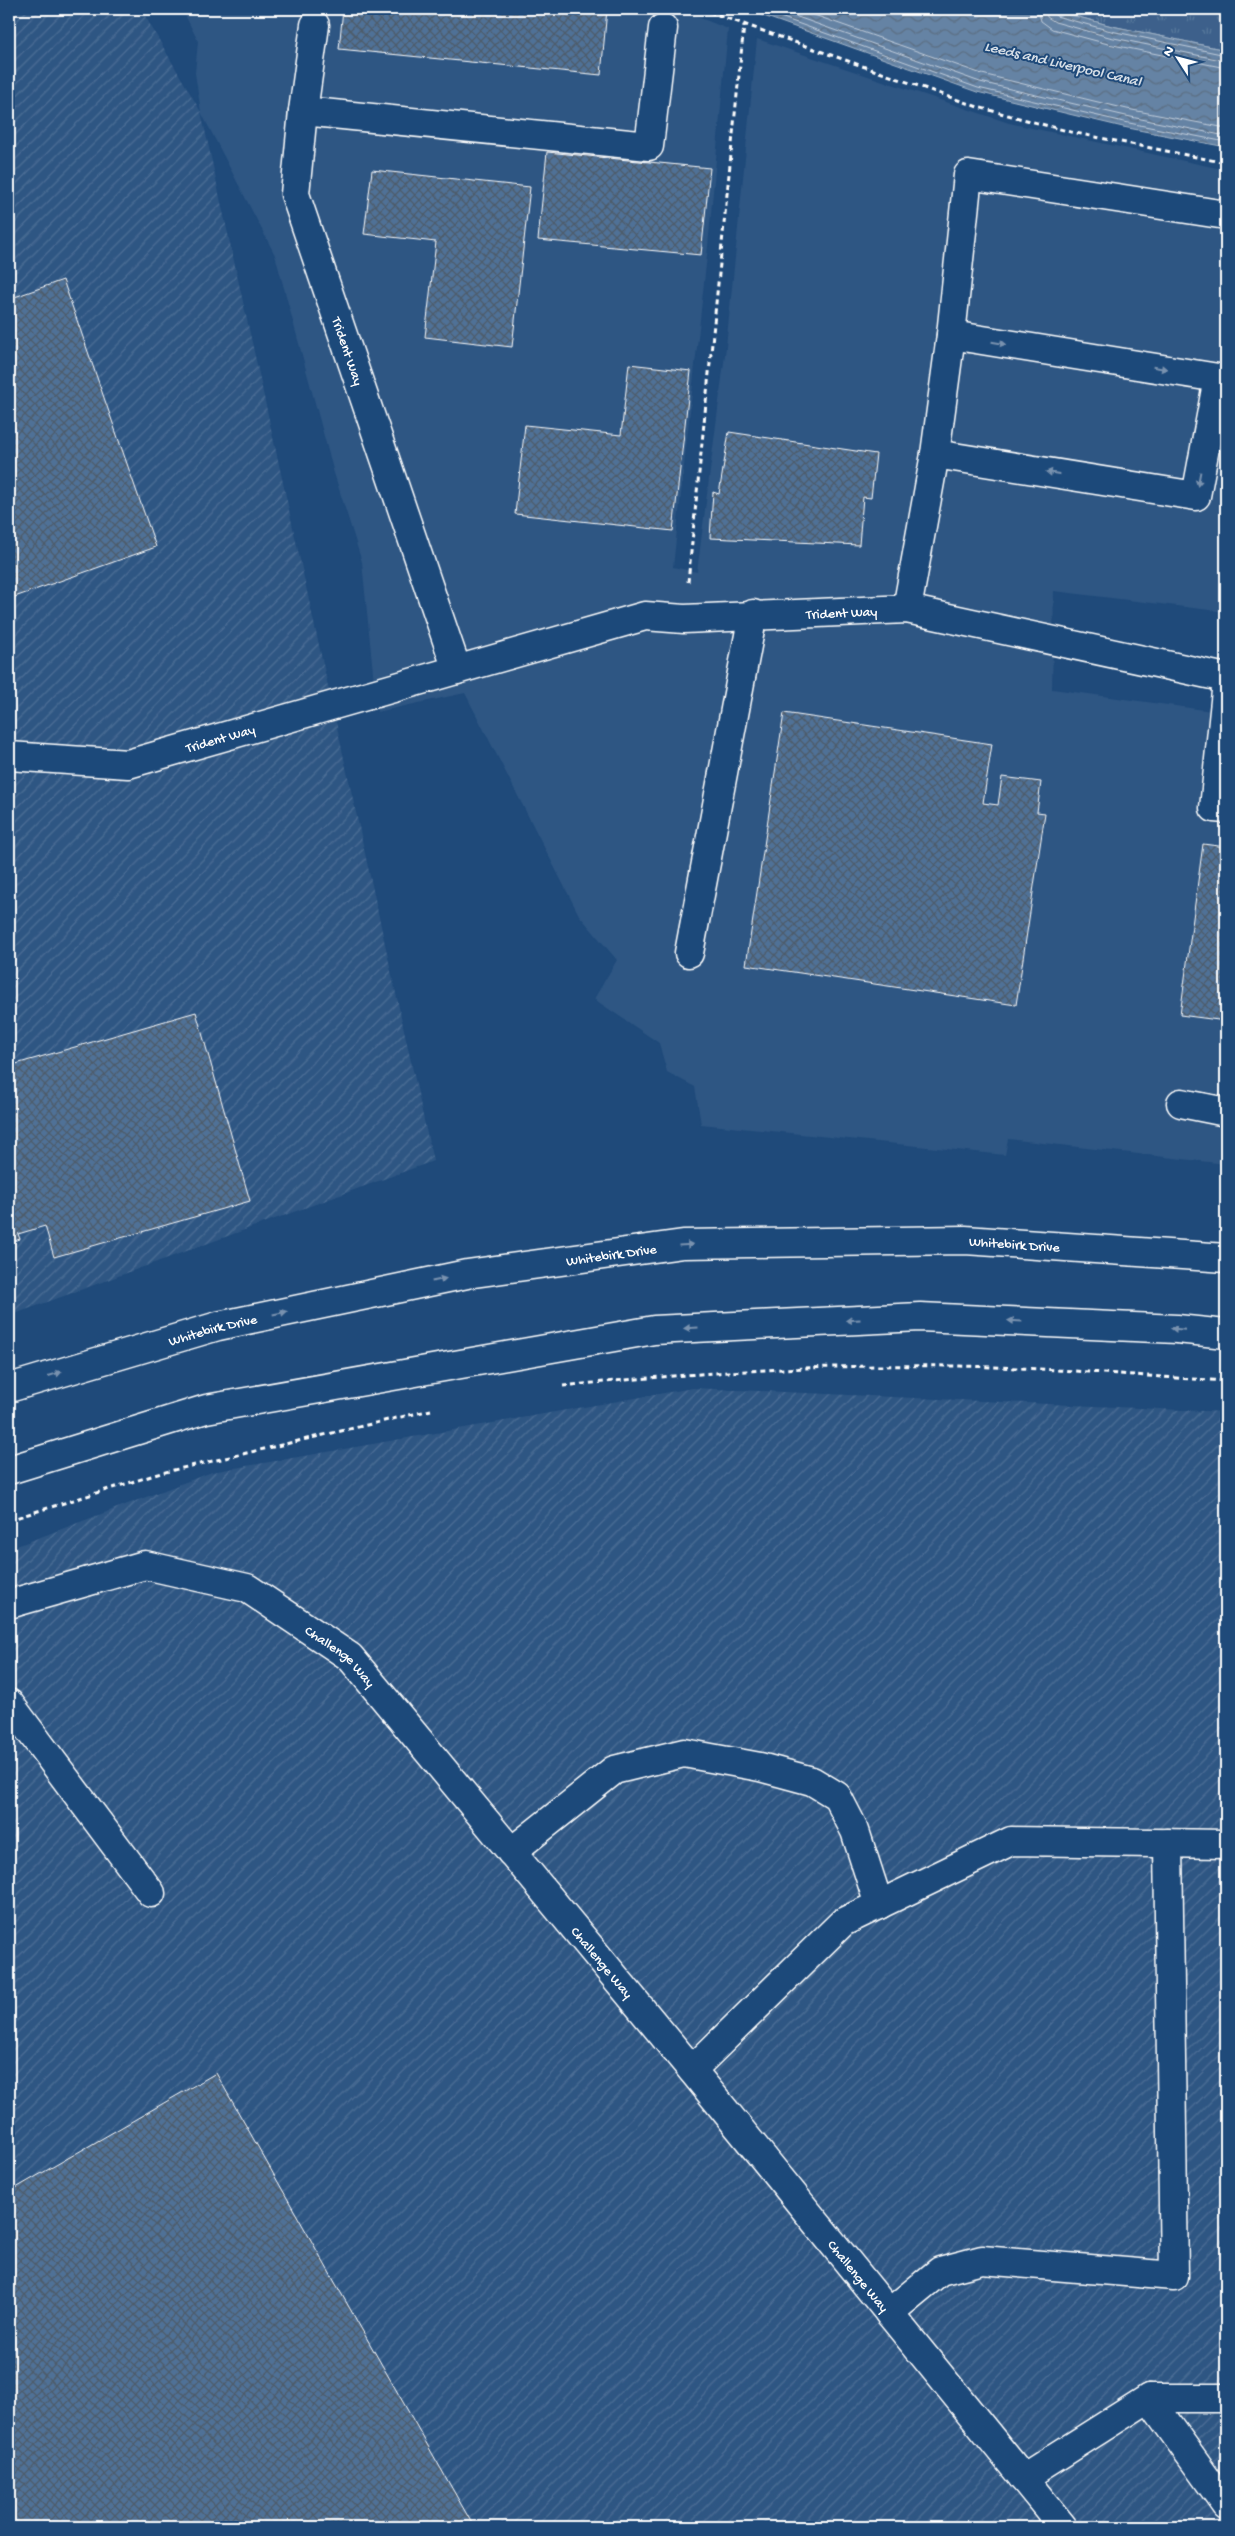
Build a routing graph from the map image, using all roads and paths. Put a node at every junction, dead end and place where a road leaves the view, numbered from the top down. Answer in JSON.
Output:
{"nodes":[{"id":1,"x":701,"y":9,"type":"edge"},
{"id":2,"x":315,"y":25,"type":"dead end"},
{"id":3,"x":744,"y":25,"type":"junction"},
{"id":4,"x":663,"y":28,"type":"dead end"},
{"id":5,"x":303,"y":111,"type":"junction"},
{"id":6,"x":1226,"y":163,"type":"edge"},
{"id":7,"x":1226,"y":215,"type":"edge"},
{"id":8,"x":951,"y":335,"type":"junction"},
{"id":9,"x":935,"y":454,"type":"junction"},
{"id":10,"x":907,"y":608,"type":"junction"},
{"id":11,"x":753,"y":614,"type":"junction"},
{"id":12,"x":684,"y":619,"type":"junction"},
{"id":13,"x":457,"y":670,"type":"junction"},
{"id":14,"x":1226,"y":678,"type":"edge"},
{"id":15,"x":1226,"y":691,"type":"edge"},
{"id":16,"x":9,"y":756,"type":"edge"},
{"id":17,"x":1226,"y":809,"type":"edge"},
{"id":18,"x":689,"y":953,"type":"dead end"},
{"id":19,"x":1181,"y":1103,"type":"dead end"},
{"id":20,"x":1226,"y":1112,"type":"edge"},
{"id":21,"x":1226,"y":1258,"type":"edge"},
{"id":22,"x":1226,"y":1334,"type":"edge"},
{"id":23,"x":1226,"y":1381,"type":"edge"},
{"id":24,"x":562,"y":1386,"type":"dead end"},
{"id":25,"x":9,"y":1388,"type":"edge"},
{"id":26,"x":440,"y":1408,"type":"dead end"},
{"id":27,"x":9,"y":1470,"type":"edge"},
{"id":28,"x":9,"y":1520,"type":"edge"},
{"id":29,"x":9,"y":1604,"type":"edge"},
{"id":30,"x":9,"y":1703,"type":"edge"},
{"id":31,"x":1168,"y":1843,"type":"junction"},
{"id":32,"x":1226,"y":1844,"type":"edge"},
{"id":33,"x":511,"y":1852,"type":"junction"},
{"id":34,"x":151,"y":1894,"type":"dead end"},
{"id":35,"x":879,"y":1905,"type":"junction"},
{"id":36,"x":692,"y":2070,"type":"junction"},
{"id":37,"x":889,"y":2313,"type":"junction"},
{"id":38,"x":1149,"y":2398,"type":"junction"},
{"id":39,"x":1226,"y":2398,"type":"edge"},
{"id":40,"x":1023,"y":2478,"type":"junction"},
{"id":41,"x":1226,"y":2505,"type":"edge"},
{"id":42,"x":1063,"y":2527,"type":"edge"}],
"edges":[{"from":1,"to":3,"type":"path"},
{"from":2,"to":5,"type":"main road","name":"Trident Way"},
{"from":3,"to":6,"type":"path"},
{"from":3,"to":12,"type":"path"},
{"from":4,"to":5,"type":"main road"},
{"from":5,"to":13,"type":"main road","name":"Trident Way"},
{"from":7,"to":8,"type":"main road"},
{"from":8,"to":9,"type":"main road"},
{"from":8,"to":9,"type":"main road","one_way":true},
{"from":9,"to":10,"type":"main road"},
{"from":10,"to":11,"type":"main road","name":"Trident Way"},
{"from":10,"to":14,"type":"main road","name":"Trident Way"},
{"from":11,"to":12,"type":"main road","name":"Trident Way"},
{"from":11,"to":18,"type":"main road"},
{"from":12,"to":13,"type":"main road","name":"Trident Way"},
{"from":13,"to":16,"type":"main road","name":"Trident Way"},
{"from":15,"to":17,"type":"main road"},
{"from":19,"to":20,"type":"main road"},
{"from":25,"to":21,"type":"main road","name":"Whitebirk Drive","one_way":true},
{"from":22,"to":27,"type":"main road","one_way":true},
{"from":23,"to":24,"type":"path"},
{"from":26,"to":28,"type":"path"},
{"from":29,"to":33,"type":"main road","name":"Challenge Way"},
{"from":30,"to":34,"type":"main road"},
{"from":31,"to":32,"type":"main road"},
{"from":31,"to":35,"type":"main road"},
{"from":31,"to":37,"type":"main road"},
{"from":33,"to":35,"type":"main road"},
{"from":33,"to":36,"type":"main road","name":"Challenge Way"},
{"from":35,"to":36,"type":"main road"},
{"from":36,"to":37,"type":"main road","name":"Challenge Way"},
{"from":37,"to":40,"type":"main road","name":"Challenge Way"},
{"from":38,"to":39,"type":"main road"},
{"from":38,"to":40,"type":"main road"},
{"from":38,"to":41,"type":"main road"},
{"from":40,"to":42,"type":"main road","name":"Challenge Way"}]}
